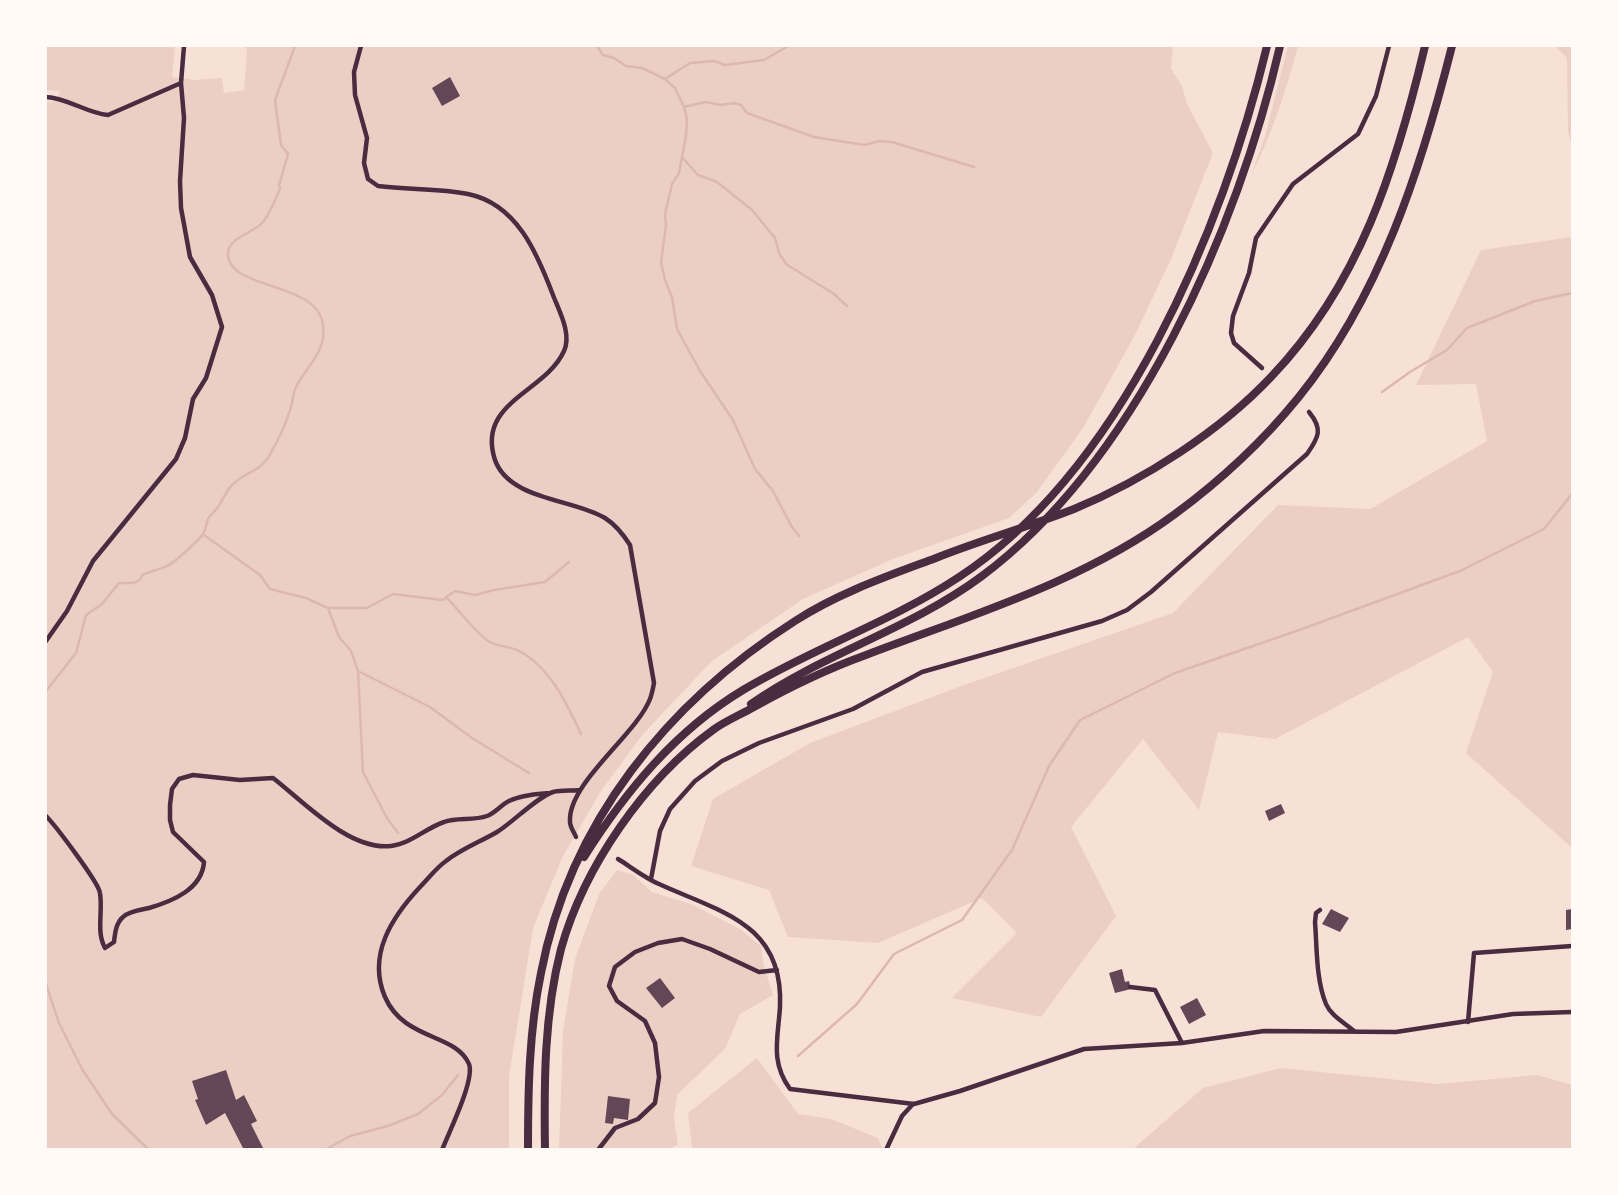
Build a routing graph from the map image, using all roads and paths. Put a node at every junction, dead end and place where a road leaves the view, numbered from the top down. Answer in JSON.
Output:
{"nodes":[{"id":1,"x":184,"y":46,"type":"edge"},
{"id":2,"x":361,"y":46,"type":"edge"},
{"id":3,"x":1267,"y":46,"type":"edge"},
{"id":4,"x":1280,"y":46,"type":"edge"},
{"id":5,"x":1389,"y":46,"type":"edge"},
{"id":6,"x":1425,"y":46,"type":"edge"},
{"id":7,"x":1452,"y":46,"type":"edge"},
{"id":8,"x":181,"y":83,"type":"junction"},
{"id":9,"x":46,"y":97,"type":"edge"},
{"id":10,"x":1262,"y":368,"type":"dead end"},
{"id":11,"x":1309,"y":412,"type":"dead end"},
{"id":12,"x":46,"y":641,"type":"edge"},
{"id":13,"x":714,"y":729,"type":"junction"},
{"id":14,"x":580,"y":790,"type":"junction"},
{"id":15,"x":551,"y":793,"type":"junction"},
{"id":16,"x":46,"y":816,"type":"edge"},
{"id":17,"x":576,"y":837,"type":"dead end"},
{"id":18,"x":618,"y":859,"type":"dead end"},
{"id":19,"x":651,"y":880,"type":"junction"},
{"id":20,"x":568,"y":884,"type":"junction"},
{"id":21,"x":1320,"y":910,"type":"dead end"},
{"id":22,"x":1573,"y":946,"type":"edge"},
{"id":23,"x":777,"y":970,"type":"junction"},
{"id":24,"x":1130,"y":986,"type":"dead end"},
{"id":25,"x":1573,"y":1012,"type":"edge"},
{"id":26,"x":1468,"y":1022,"type":"junction"},
{"id":27,"x":1355,"y":1032,"type":"junction"},
{"id":28,"x":1182,"y":1043,"type":"junction"},
{"id":29,"x":914,"y":1104,"type":"junction"},
{"id":30,"x":442,"y":1150,"type":"edge"},
{"id":31,"x":528,"y":1150,"type":"edge"},
{"id":32,"x":545,"y":1150,"type":"edge"},
{"id":33,"x":598,"y":1150,"type":"edge"},
{"id":34,"x":886,"y":1150,"type":"edge"}],
"edges":[{"from":1,"to":8,"type":"street"},
{"from":2,"to":14,"type":"street"},
{"from":3,"to":20,"type":"highway"},
{"from":4,"to":13,"type":"highway"},
{"from":5,"to":10,"type":"street"},
{"from":6,"to":20,"type":"highway"},
{"from":7,"to":13,"type":"highway"},
{"from":8,"to":9,"type":"street"},
{"from":8,"to":12,"type":"street"},
{"from":11,"to":19,"type":"street"},
{"from":13,"to":32,"type":"highway"},
{"from":14,"to":15,"type":"street"},
{"from":14,"to":17,"type":"street"},
{"from":15,"to":16,"type":"street"},
{"from":15,"to":30,"type":"street"},
{"from":18,"to":19,"type":"street"},
{"from":19,"to":23,"type":"street"},
{"from":20,"to":31,"type":"highway"},
{"from":21,"to":27,"type":"street"},
{"from":22,"to":26,"type":"street"},
{"from":23,"to":29,"type":"street"},
{"from":23,"to":33,"type":"street"},
{"from":24,"to":28,"type":"street"},
{"from":25,"to":26,"type":"street"},
{"from":26,"to":27,"type":"street"},
{"from":27,"to":28,"type":"street"},
{"from":28,"to":29,"type":"street"},
{"from":29,"to":34,"type":"street"}]}
